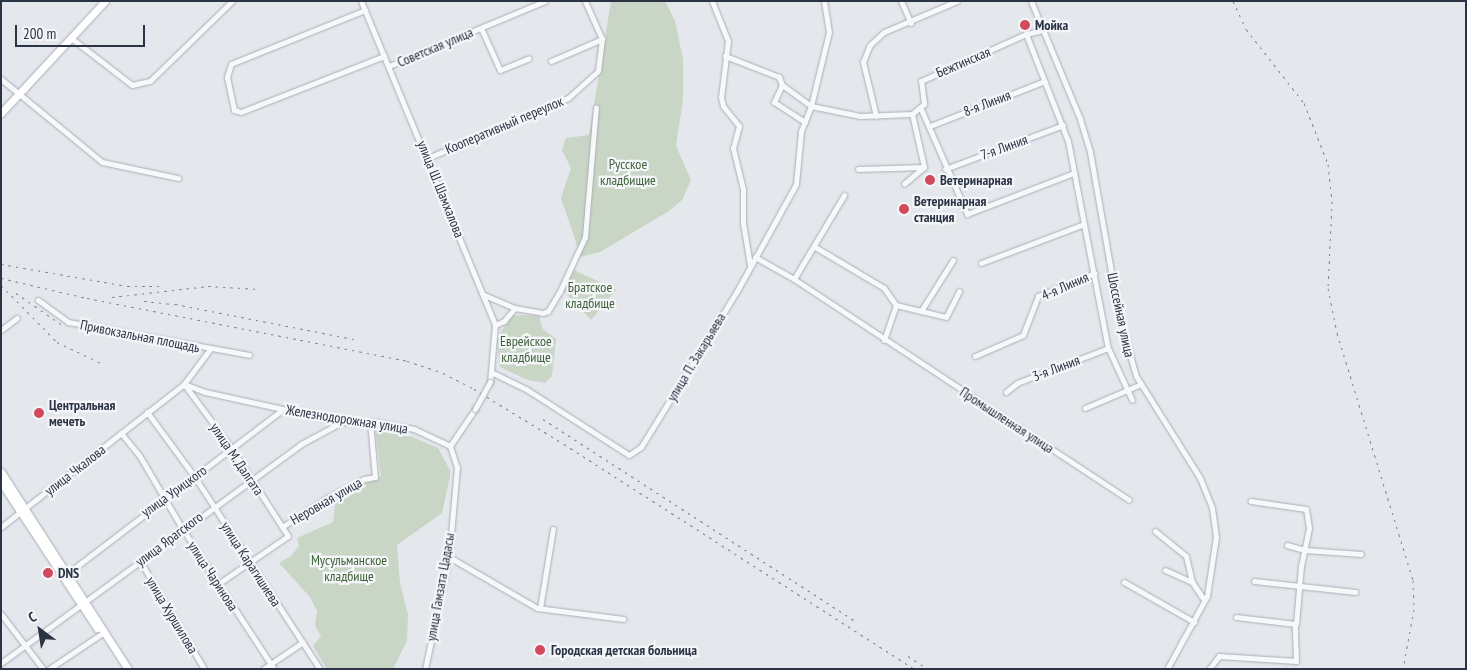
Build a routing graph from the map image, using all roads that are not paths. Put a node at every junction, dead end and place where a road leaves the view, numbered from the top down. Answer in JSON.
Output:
{"nodes":[{"id":1,"x":103,"y":1,"type":"edge"},
{"id":2,"x":232,"y":1,"type":"edge"},
{"id":3,"x":361,"y":1,"type":"edge"},
{"id":4,"x":545,"y":1,"type":"edge"},
{"id":5,"x":584,"y":1,"type":"edge"},
{"id":6,"x":712,"y":1,"type":"edge"},
{"id":7,"x":824,"y":1,"type":"edge"},
{"id":8,"x":901,"y":1,"type":"edge"},
{"id":9,"x":957,"y":1,"type":"edge"},
{"id":10,"x":1031,"y":1,"type":"edge"},
{"id":11,"x":365,"y":10,"type":"junction"},
{"id":12,"x":911,"y":22,"type":"junction"},
{"id":13,"x":481,"y":28,"type":"junction"},
{"id":14,"x":1043,"y":30,"type":"junction"},
{"id":15,"x":1026,"y":34,"type":"junction"},
{"id":16,"x":71,"y":38,"type":"junction"},
{"id":17,"x":602,"y":39,"type":"junction"},
{"id":18,"x":384,"y":56,"type":"junction"},
{"id":19,"x":725,"y":56,"type":"junction"},
{"id":20,"x":529,"y":58,"type":"dead end"},
{"id":21,"x":551,"y":61,"type":"dead end"},
{"id":22,"x":389,"y":66,"type":"junction"},
{"id":23,"x":1,"y":79,"type":"edge"},
{"id":24,"x":1045,"y":81,"type":"junction"},
{"id":25,"x":782,"y":86,"type":"junction"},
{"id":26,"x":17,"y":94,"type":"junction"},
{"id":27,"x":811,"y":106,"type":"junction"},
{"id":28,"x":596,"y":107,"type":"dead end"},
{"id":29,"x":1,"y":108,"type":"edge"},
{"id":30,"x":921,"y":109,"type":"junction"},
{"id":31,"x":1,"y":113,"type":"edge"},
{"id":32,"x":912,"y":114,"type":"junction"},
{"id":33,"x":876,"y":116,"type":"junction"},
{"id":34,"x":805,"y":122,"type":"junction"},
{"id":35,"x":1064,"y":125,"type":"junction"},
{"id":36,"x":930,"y":126,"type":"junction"},
{"id":37,"x":428,"y":158,"type":"junction"},
{"id":38,"x":924,"y":167,"type":"junction"},
{"id":39,"x":858,"y":169,"type":"dead end"},
{"id":40,"x":945,"y":169,"type":"junction"},
{"id":41,"x":1074,"y":173,"type":"junction"},
{"id":42,"x":178,"y":178,"type":"dead end"},
{"id":43,"x":904,"y":184,"type":"dead end"},
{"id":44,"x":844,"y":195,"type":"dead end"},
{"id":45,"x":1084,"y":224,"type":"junction"},
{"id":46,"x":815,"y":247,"type":"junction"},
{"id":47,"x":755,"y":257,"type":"junction"},
{"id":48,"x":953,"y":260,"type":"dead end"},
{"id":49,"x":981,"y":263,"type":"dead end"},
{"id":50,"x":750,"y":266,"type":"junction"},
{"id":51,"x":1095,"y":273,"type":"junction"},
{"id":52,"x":794,"y":279,"type":"junction"},
{"id":53,"x":959,"y":291,"type":"dead end"},
{"id":54,"x":484,"y":295,"type":"junction"},
{"id":55,"x":38,"y":300,"type":"dead end"},
{"id":56,"x":896,"y":305,"type":"junction"},
{"id":57,"x":514,"y":308,"type":"junction"},
{"id":58,"x":921,"y":311,"type":"junction"},
{"id":59,"x":17,"y":318,"type":"dead end"},
{"id":60,"x":495,"y":326,"type":"junction"},
{"id":61,"x":1,"y":330,"type":"edge"},
{"id":62,"x":884,"y":340,"type":"junction"},
{"id":63,"x":1108,"y":348,"type":"junction"},
{"id":64,"x":210,"y":349,"type":"junction"},
{"id":65,"x":248,"y":355,"type":"dead end"},
{"id":66,"x":975,"y":356,"type":"dead end"},
{"id":67,"x":493,"y":373,"type":"junction"},
{"id":68,"x":184,"y":384,"type":"junction"},
{"id":69,"x":1141,"y":384,"type":"junction"},
{"id":70,"x":1127,"y":390,"type":"junction"},
{"id":71,"x":1006,"y":392,"type":"dead end"},
{"id":72,"x":1132,"y":400,"type":"dead end"},
{"id":73,"x":1085,"y":408,"type":"dead end"},
{"id":74,"x":282,"y":410,"type":"junction"},
{"id":75,"x":147,"y":412,"type":"junction"},
{"id":76,"x":342,"y":422,"type":"junction"},
{"id":77,"x":370,"y":422,"type":"junction"},
{"id":78,"x":121,"y":434,"type":"junction"},
{"id":79,"x":450,"y":446,"type":"junction"},
{"id":80,"x":232,"y":448,"type":"junction"},
{"id":81,"x":1,"y":472,"type":"edge"},
{"id":82,"x":194,"y":476,"type":"junction"},
{"id":83,"x":251,"y":480,"type":"junction"},
{"id":84,"x":1,"y":482,"type":"edge"},
{"id":85,"x":165,"y":496,"type":"junction"},
{"id":86,"x":1129,"y":500,"type":"dead end"},
{"id":87,"x":1251,"y":501,"type":"dead end"},
{"id":88,"x":214,"y":506,"type":"junction"},
{"id":89,"x":24,"y":510,"type":"junction"},
{"id":90,"x":1,"y":527,"type":"edge"},
{"id":91,"x":282,"y":527,"type":"junction"},
{"id":92,"x":182,"y":528,"type":"junction"},
{"id":93,"x":553,"y":529,"type":"dead end"},
{"id":94,"x":1155,"y":531,"type":"dead end"},
{"id":95,"x":288,"y":536,"type":"joint"},
{"id":96,"x":1287,"y":546,"type":"dead end"},
{"id":97,"x":1305,"y":550,"type":"junction"},
{"id":98,"x":1361,"y":554,"type":"dead end"},
{"id":99,"x":449,"y":557,"type":"junction"},
{"id":100,"x":140,"y":562,"type":"junction"},
{"id":101,"x":250,"y":563,"type":"junction"},
{"id":102,"x":1165,"y":570,"type":"dead end"},
{"id":103,"x":68,"y":573,"type":"junction"},
{"id":104,"x":1254,"y":581,"type":"dead end"},
{"id":105,"x":1124,"y":582,"type":"dead end"},
{"id":106,"x":1192,"y":582,"type":"junction"},
{"id":107,"x":218,"y":584,"type":"junction"},
{"id":108,"x":1300,"y":588,"type":"junction"},
{"id":109,"x":1354,"y":592,"type":"dead end"},
{"id":110,"x":1204,"y":600,"type":"junction"},
{"id":111,"x":83,"y":602,"type":"junction"},
{"id":112,"x":540,"y":608,"type":"junction"},
{"id":113,"x":2,"y":616,"type":"edge"},
{"id":114,"x":1236,"y":617,"type":"dead end"},
{"id":115,"x":623,"y":619,"type":"dead end"},
{"id":116,"x":1194,"y":622,"type":"junction"},
{"id":117,"x":1295,"y":625,"type":"junction"},
{"id":118,"x":101,"y":634,"type":"junction"},
{"id":119,"x":302,"y":642,"type":"junction"},
{"id":120,"x":24,"y":645,"type":"junction"},
{"id":121,"x":1,"y":663,"type":"edge"},
{"id":122,"x":270,"y":663,"type":"junction"},
{"id":123,"x":43,"y":669,"type":"edge"},
{"id":124,"x":49,"y":669,"type":"edge"},
{"id":125,"x":123,"y":669,"type":"edge"},
{"id":126,"x":128,"y":669,"type":"edge"},
{"id":127,"x":204,"y":669,"type":"edge"},
{"id":128,"x":263,"y":669,"type":"edge"},
{"id":129,"x":274,"y":669,"type":"edge"},
{"id":130,"x":320,"y":669,"type":"edge"},
{"id":131,"x":425,"y":669,"type":"edge"},
{"id":132,"x":1167,"y":669,"type":"edge"},
{"id":133,"x":1209,"y":669,"type":"edge"}],
"edges":[{"from":1,"to":16,"type":"main road"},
{"from":1,"to":26,"type":"main road"},
{"from":2,"to":16,"type":"street"},
{"from":3,"to":11,"type":"street","name":"улица Ш. Шамхалова"},
{"from":4,"to":13,"type":"street","name":"Советская улица"},
{"from":5,"to":17,"type":"street"},
{"from":6,"to":19,"type":"street"},
{"from":7,"to":27,"type":"street","name":"улица П. Закарьяева"},
{"from":8,"to":12,"type":"street"},
{"from":9,"to":12,"type":"street"},
{"from":10,"to":14,"type":"street","name":"Шоссейная улица"},
{"from":11,"to":18,"type":"street","name":"улица Ш. Шамхалова"},
{"from":11,"to":18,"type":"street"},
{"from":12,"to":33,"type":"street"},
{"from":13,"to":20,"type":"street","name":"Советская улица"},
{"from":13,"to":22,"type":"street","name":"Советская улица"},
{"from":14,"to":15,"type":"street","name":"Бежтинская"},
{"from":14,"to":69,"type":"street","name":"Шоссейная улица"},
{"from":15,"to":24,"type":"street"},
{"from":15,"to":30,"type":"street","name":"Бежтинская"},
{"from":16,"to":26,"type":"main road"},
{"from":17,"to":21,"type":"street"},
{"from":17,"to":37,"type":"street","name":"Кооперативный переулок"},
{"from":18,"to":22,"type":"street","name":"улица Ш. Шамхалова"},
{"from":19,"to":25,"type":"street"},
{"from":19,"to":50,"type":"street"},
{"from":22,"to":37,"type":"street","name":"улица Ш. Шамхалова"},
{"from":23,"to":26,"type":"street"},
{"from":24,"to":35,"type":"street"},
{"from":24,"to":36,"type":"street","name":"8-я Линия"},
{"from":25,"to":27,"type":"street"},
{"from":25,"to":34,"type":"street"},
{"from":26,"to":29,"type":"main road"},
{"from":26,"to":31,"type":"main road"},
{"from":26,"to":42,"type":"street"},
{"from":27,"to":33,"type":"street"},
{"from":27,"to":34,"type":"street","name":"улица П. Закарьяева"},
{"from":28,"to":57,"type":"street"},
{"from":30,"to":32,"type":"street"},
{"from":30,"to":36,"type":"street"},
{"from":32,"to":33,"type":"street"},
{"from":32,"to":38,"type":"street"},
{"from":34,"to":47,"type":"street","name":"улица П. Закарьяева"},
{"from":35,"to":40,"type":"street","name":"7-я Линия"},
{"from":35,"to":41,"type":"street"},
{"from":36,"to":40,"type":"street"},
{"from":37,"to":54,"type":"street","name":"улица Ш. Шамхалова"},
{"from":38,"to":39,"type":"street"},
{"from":38,"to":43,"type":"street"},
{"from":40,"to":41,"type":"street"},
{"from":41,"to":45,"type":"street"},
{"from":44,"to":46,"type":"street"},
{"from":45,"to":49,"type":"street"},
{"from":45,"to":51,"type":"street"},
{"from":46,"to":52,"type":"street"},
{"from":46,"to":56,"type":"street"},
{"from":47,"to":50,"type":"street","name":"улица П. Закарьяева"},
{"from":47,"to":52,"type":"street","name":"Промышленная улица"},
{"from":48,"to":58,"type":"street"},
{"from":50,"to":67,"type":"street","name":"улица П. Закарьяева"},
{"from":51,"to":63,"type":"street"},
{"from":51,"to":66,"type":"street","name":"4-я Линия"},
{"from":52,"to":62,"type":"street","name":"Промышленная улица"},
{"from":53,"to":58,"type":"street"},
{"from":54,"to":57,"type":"street"},
{"from":54,"to":60,"type":"street","name":"улица Ш. Шамхалова"},
{"from":55,"to":64,"type":"street","name":"Привокзальная площадь"},
{"from":56,"to":58,"type":"street"},
{"from":56,"to":62,"type":"street"},
{"from":57,"to":60,"type":"street"},
{"from":59,"to":61,"type":"street"},
{"from":60,"to":67,"type":"street","name":"улица Ш. Шамхалова"},
{"from":62,"to":86,"type":"street","name":"Промышленная улица"},
{"from":63,"to":70,"type":"street"},
{"from":63,"to":71,"type":"street","name":"3-я Линия"},
{"from":64,"to":65,"type":"street","name":"Привокзальная площадь"},
{"from":64,"to":68,"type":"street","name":"улица Чкалова"},
{"from":67,"to":79,"type":"street","name":"улица Ш. Шамхалова","bridge":true},
{"from":68,"to":74,"type":"street","name":"Железнодорожная улица"},
{"from":68,"to":75,"type":"street","name":"улица Чкалова"},
{"from":68,"to":80,"type":"street","name":"улица М. Далгата"},
{"from":69,"to":70,"type":"street"},
{"from":69,"to":110,"type":"street","name":"Шоссейная улица"},
{"from":70,"to":72,"type":"street"},
{"from":70,"to":73,"type":"street"},
{"from":74,"to":76,"type":"street","name":"Железнодорожная улица"},
{"from":74,"to":80,"type":"street","name":"улица Урицкого"},
{"from":75,"to":78,"type":"street","name":"улица Чкалова"},
{"from":75,"to":82,"type":"street","name":"улица Карагишиева"},
{"from":76,"to":77,"type":"street","name":"Железнодорожная улица"},
{"from":76,"to":83,"type":"street","name":"улица Ярагского"},
{"from":77,"to":79,"type":"street","name":"Железнодорожная улица"},
{"from":77,"to":91,"type":"street","name":"Неровная улица"},
{"from":78,"to":85,"type":"street","name":"улица Чаринова"},
{"from":78,"to":89,"type":"street","name":"улица Чкалова"},
{"from":79,"to":99,"type":"street","name":"улица Гамзата Цадасы"},
{"from":80,"to":82,"type":"street","name":"улица Урицкого"},
{"from":80,"to":83,"type":"street","name":"улица М. Далгата"},
{"from":81,"to":89,"type":"main road"},
{"from":82,"to":85,"type":"street","name":"улица Урицкого"},
{"from":82,"to":88,"type":"street","name":"улица Карагишиева"},
{"from":83,"to":88,"type":"street","name":"улица Ярагского"},
{"from":83,"to":91,"type":"street","name":"улица М. Далгата"},
{"from":84,"to":89,"type":"main road"},
{"from":85,"to":92,"type":"street","name":"улица Чаринова"},
{"from":85,"to":103,"type":"street","name":"улица Урицкого"},
{"from":87,"to":97,"type":"street"},
{"from":88,"to":92,"type":"street","name":"улица Ярагского"},
{"from":88,"to":101,"type":"street","name":"улица Карагишиева"},
{"from":89,"to":90,"type":"street","name":"улица Чкалова"},
{"from":89,"to":103,"type":"main road"},
{"from":89,"to":111,"type":"main road"},
{"from":91,"to":95,"type":"street","name":"улица М. Далгата"},
{"from":92,"to":100,"type":"street","name":"улица Ярагского"},
{"from":92,"to":107,"type":"street","name":"улица Чаринова"},
{"from":93,"to":112,"type":"street"},
{"from":94,"to":106,"type":"street"},
{"from":95,"to":101,"type":"street","name":"Неровная улица"},
{"from":96,"to":97,"type":"street"},
{"from":97,"to":98,"type":"street"},
{"from":97,"to":108,"type":"street"},
{"from":99,"to":112,"type":"street"},
{"from":99,"to":131,"type":"street","name":"улица Гамзата Цадасы"},
{"from":100,"to":111,"type":"street","name":"улица Ярагского"},
{"from":100,"to":127,"type":"street","name":"улица Хуршилова"},
{"from":101,"to":107,"type":"street","name":"Неровная улица"},
{"from":101,"to":119,"type":"street","name":"улица Карагишиева"},
{"from":102,"to":106,"type":"street"},
{"from":103,"to":111,"type":"main road"},
{"from":104,"to":108,"type":"street"},
{"from":105,"to":116,"type":"street"},
{"from":106,"to":110,"type":"street"},
{"from":107,"to":122,"type":"street","name":"улица Чаринова"},
{"from":108,"to":109,"type":"street"},
{"from":108,"to":117,"type":"street"},
{"from":110,"to":116,"type":"street","name":"Шоссейная улица"},
{"from":111,"to":118,"type":"main road"},
{"from":111,"to":120,"type":"street","name":"улица Ярагского"},
{"from":111,"to":126,"type":"main road"},
{"from":112,"to":115,"type":"street"},
{"from":113,"to":120,"type":"street"},
{"from":114,"to":117,"type":"street"},
{"from":116,"to":132,"type":"street","name":"Шоссейная улица"},
{"from":117,"to":133,"type":"street"},
{"from":118,"to":124,"type":"street"},
{"from":118,"to":125,"type":"main road"},
{"from":119,"to":122,"type":"street"},
{"from":119,"to":130,"type":"street","name":"улица Карагишиева"},
{"from":120,"to":121,"type":"street","name":"улица Ярагского"},
{"from":120,"to":123,"type":"street"},
{"from":122,"to":128,"type":"street"},
{"from":122,"to":129,"type":"street","name":"улица Чаринова"}]}
